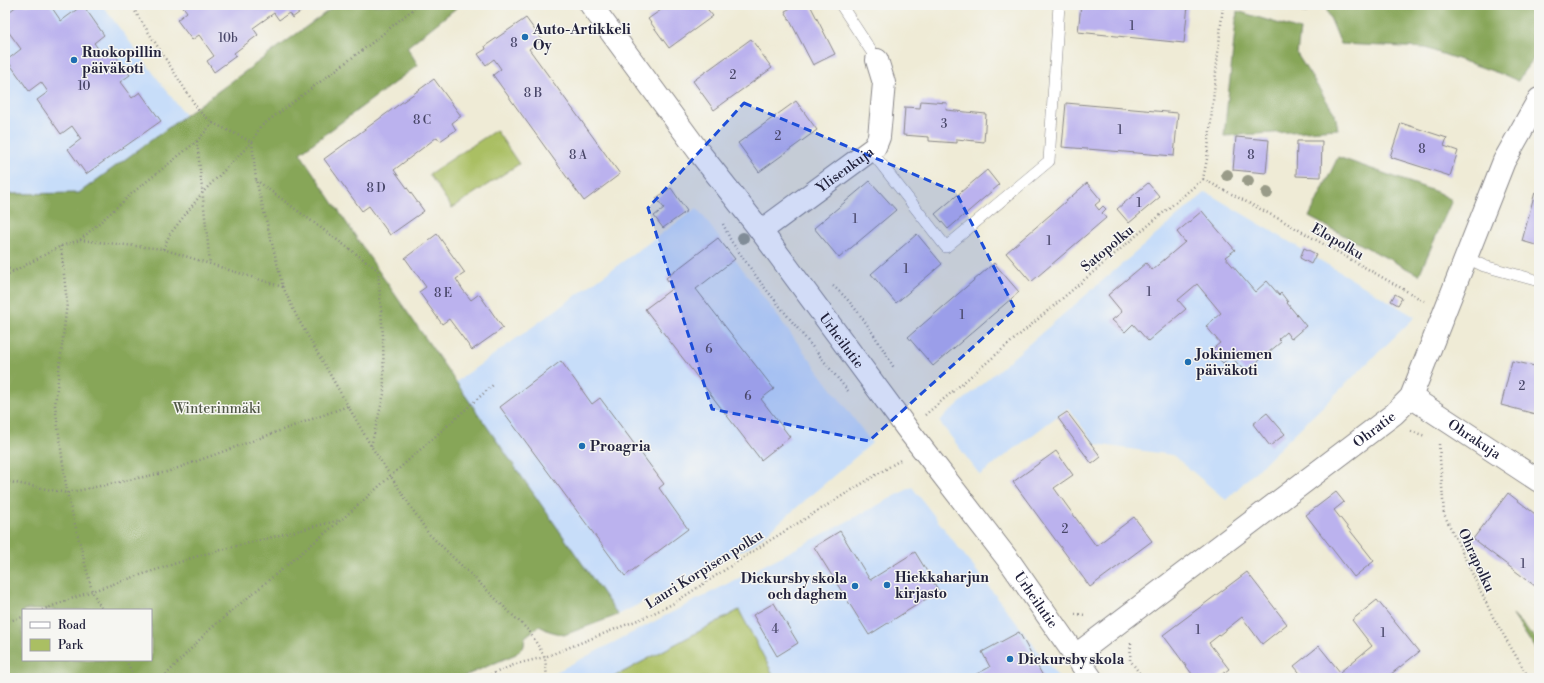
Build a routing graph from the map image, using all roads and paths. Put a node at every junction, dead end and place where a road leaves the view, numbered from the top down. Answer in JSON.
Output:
{"nodes":[{"id":1,"x":131,"y":5,"type":"edge"},
{"id":2,"x":418,"y":5,"type":"edge"},
{"id":3,"x":591,"y":5,"type":"edge"},
{"id":4,"x":631,"y":5,"type":"edge"},
{"id":5,"x":840,"y":5,"type":"edge"},
{"id":6,"x":1058,"y":5,"type":"edge"},
{"id":7,"x":1223,"y":5,"type":"edge"},
{"id":8,"x":623,"y":12,"type":"dead end"},
{"id":9,"x":877,"y":60,"type":"joint"},
{"id":10,"x":1539,"y":99,"type":"edge"},
{"id":11,"x":213,"y":123,"type":"junction"},
{"id":12,"x":197,"y":140,"type":"junction"},
{"id":13,"x":252,"y":142,"type":"junction"},
{"id":14,"x":870,"y":151,"type":"junction"},
{"id":15,"x":1203,"y":179,"type":"junction"},
{"id":16,"x":256,"y":180,"type":"junction"},
{"id":17,"x":203,"y":192,"type":"junction"},
{"id":18,"x":762,"y":231,"type":"junction"},
{"id":19,"x":80,"y":240,"type":"junction"},
{"id":20,"x":61,"y":246,"type":"junction"},
{"id":21,"x":163,"y":249,"type":"junction"},
{"id":22,"x":1465,"y":256,"type":"junction"},
{"id":23,"x":210,"y":264,"type":"junction"},
{"id":24,"x":5,"y":267,"type":"edge"},
{"id":25,"x":14,"y":272,"type":"junction"},
{"id":26,"x":5,"y":276,"type":"edge"},
{"id":27,"x":1539,"y":281,"type":"edge"},
{"id":28,"x":282,"y":287,"type":"junction"},
{"id":29,"x":1446,"y":306,"type":"junction"},
{"id":30,"x":493,"y":385,"type":"dead end"},
{"id":31,"x":1411,"y":397,"type":"junction"},
{"id":32,"x":348,"y":406,"type":"junction"},
{"id":33,"x":1394,"y":414,"type":"junction"},
{"id":34,"x":1448,"y":420,"type":"junction"},
{"id":35,"x":908,"y":430,"type":"junction"},
{"id":36,"x":1439,"y":441,"type":"junction"},
{"id":37,"x":371,"y":446,"type":"junction"},
{"id":38,"x":902,"y":460,"type":"dead end"},
{"id":39,"x":391,"y":476,"type":"junction"},
{"id":40,"x":5,"y":481,"type":"edge"},
{"id":41,"x":1539,"y":481,"type":"edge"},
{"id":42,"x":67,"y":493,"type":"junction"},
{"id":43,"x":342,"y":520,"type":"junction"},
{"id":44,"x":92,"y":591,"type":"junction"},
{"id":45,"x":45,"y":609,"type":"edge"},
{"id":46,"x":101,"y":609,"type":"edge"},
{"id":47,"x":22,"y":617,"type":"edge"},
{"id":48,"x":5,"y":622,"type":"edge"},
{"id":49,"x":1076,"y":656,"type":"junction"},
{"id":50,"x":545,"y":657,"type":"junction"},
{"id":51,"x":126,"y":661,"type":"edge"},
{"id":52,"x":134,"y":678,"type":"edge"},
{"id":53,"x":163,"y":678,"type":"edge"},
{"id":54,"x":483,"y":678,"type":"edge"},
{"id":55,"x":547,"y":678,"type":"edge"},
{"id":56,"x":1091,"y":678,"type":"edge"},
{"id":57,"x":1529,"y":678,"type":"edge"}],
"edges":[{"from":1,"to":11,"type":"path"},
{"from":2,"to":13,"type":"path"},
{"from":3,"to":18,"type":"street","name":"Urheilutie"},
{"from":4,"to":8,"type":"path"},
{"from":5,"to":9,"type":"lane"},
{"from":6,"to":14,"type":"lane"},
{"from":7,"to":15,"type":"path"},
{"from":9,"to":14,"type":"street","name":"Ylisenkuja"},
{"from":10,"to":22,"type":"street","name":"Ohratie"},
{"from":11,"to":12,"type":"path"},
{"from":11,"to":13,"type":"path"},
{"from":12,"to":17,"type":"path"},
{"from":12,"to":19,"type":"path"},
{"from":13,"to":16,"type":"path"},
{"from":13,"to":17,"type":"path"},
{"from":14,"to":18,"type":"street","name":"Ylisenkuja"},
{"from":15,"to":29,"type":"path","name":"Elopolku"},
{"from":15,"to":35,"type":"path","name":"Satopolku"},
{"from":16,"to":28,"type":"path"},
{"from":16,"to":37,"type":"path"},
{"from":17,"to":21,"type":"path"},
{"from":17,"to":23,"type":"path"},
{"from":18,"to":35,"type":"street","name":"Urheilutie"},
{"from":19,"to":20,"type":"path"},
{"from":19,"to":21,"type":"path"},
{"from":20,"to":25,"type":"path"},
{"from":20,"to":42,"type":"path"},
{"from":21,"to":23,"type":"path"},
{"from":22,"to":27,"type":"lane"},
{"from":22,"to":29,"type":"street","name":"Ohratie"},
{"from":23,"to":28,"type":"path"},
{"from":24,"to":25,"type":"path"},
{"from":25,"to":26,"type":"path"},
{"from":28,"to":32,"type":"path"},
{"from":29,"to":31,"type":"street","name":"Ohratie"},
{"from":30,"to":39,"type":"path"},
{"from":31,"to":33,"type":"street","name":"Ohratie"},
{"from":31,"to":34,"type":"street","name":"Ohrakuja"},
{"from":32,"to":37,"type":"path"},
{"from":32,"to":42,"type":"path"},
{"from":33,"to":36,"type":"path"},
{"from":33,"to":49,"type":"street","name":"Ohratie"},
{"from":34,"to":36,"type":"path","name":"Ohrapolku"},
{"from":34,"to":41,"type":"street","name":"Ohrakuja"},
{"from":35,"to":49,"type":"street","name":"Urheilutie"},
{"from":36,"to":57,"type":"path","name":"Ohrapolku"},
{"from":37,"to":39,"type":"path"},
{"from":38,"to":50,"type":"path","name":"Lauri Korpisen polku"},
{"from":39,"to":43,"type":"path"},
{"from":39,"to":50,"type":"path"},
{"from":40,"to":42,"type":"path"},
{"from":42,"to":44,"type":"path"},
{"from":43,"to":44,"type":"path"},
{"from":43,"to":53,"type":"path"},
{"from":44,"to":45,"type":"path"},
{"from":44,"to":46,"type":"path"},
{"from":47,"to":48,"type":"path"},
{"from":49,"to":56,"type":"street","name":"Urheilutie"},
{"from":50,"to":54,"type":"path","name":"Lauri Korpisen polku"},
{"from":50,"to":55,"type":"path"},
{"from":51,"to":52,"type":"path"}]}
